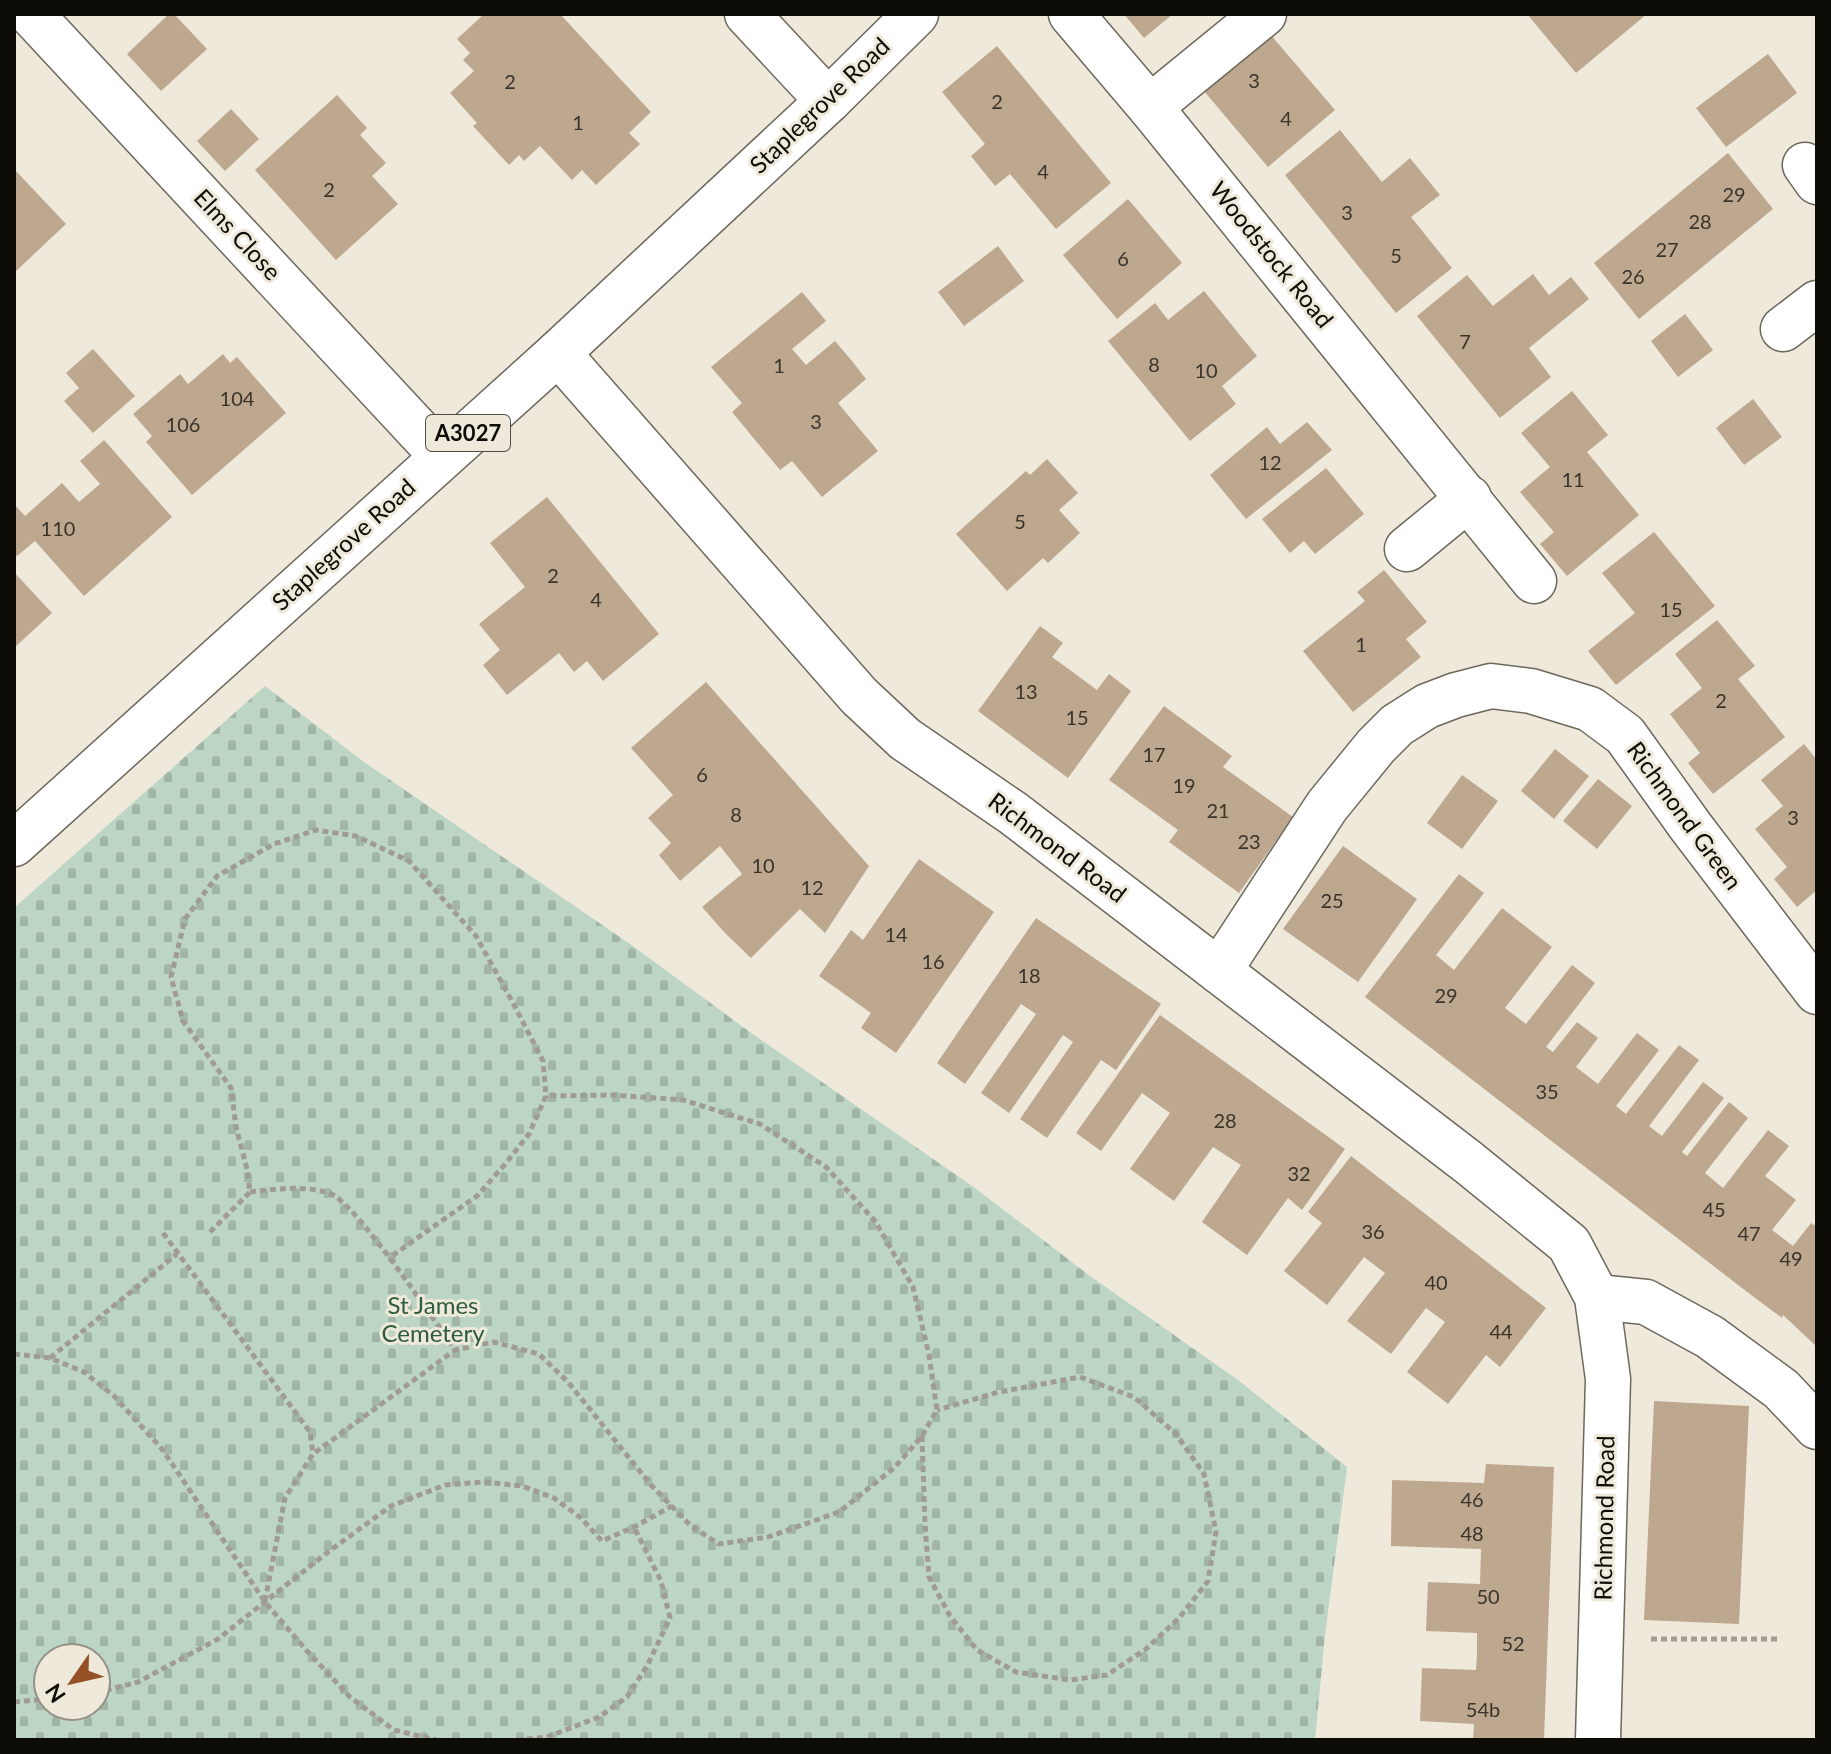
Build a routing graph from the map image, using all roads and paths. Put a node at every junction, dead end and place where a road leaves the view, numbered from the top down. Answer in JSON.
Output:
{"nodes":[{"id":1,"x":31,"y":14,"type":"edge"},
{"id":2,"x":916,"y":14,"type":"edge"},
{"id":3,"x":1071,"y":14,"type":"edge"},
{"id":4,"x":1264,"y":14,"type":"edge"},
{"id":5,"x":760,"y":28,"type":"edge"},
{"id":6,"x":828,"y":101,"type":"junction"},
{"id":7,"x":1150,"y":107,"type":"junction"},
{"id":8,"x":1817,"y":303,"type":"edge"},
{"id":9,"x":1783,"y":329,"type":"dead end"},
{"id":10,"x":558,"y":353,"type":"junction"},
{"id":11,"x":442,"y":456,"type":"junction"},
{"id":12,"x":1469,"y":498,"type":"junction"},
{"id":13,"x":1407,"y":549,"type":"dead end"},
{"id":14,"x":1534,"y":581,"type":"dead end"},
{"id":15,"x":14,"y":844,"type":"edge"},
{"id":16,"x":1219,"y":971,"type":"junction"},
{"id":17,"x":1817,"y":992,"type":"edge"},
{"id":18,"x":546,"y":1096,"type":"junction"},
{"id":19,"x":250,"y":1192,"type":"junction"},
{"id":20,"x":210,"y":1232,"type":"dead end"},
{"id":21,"x":163,"y":1233,"type":"dead end"},
{"id":22,"x":177,"y":1254,"type":"junction"},
{"id":23,"x":389,"y":1258,"type":"junction"},
{"id":24,"x":1597,"y":1297,"type":"junction"},
{"id":25,"x":455,"y":1350,"type":"junction"},
{"id":26,"x":14,"y":1354,"type":"edge"},
{"id":27,"x":50,"y":1358,"type":"junction"},
{"id":28,"x":937,"y":1410,"type":"junction"},
{"id":29,"x":1817,"y":1427,"type":"edge"},
{"id":30,"x":922,"y":1436,"type":"junction"},
{"id":31,"x":313,"y":1454,"type":"junction"},
{"id":32,"x":672,"y":1506,"type":"junction"},
{"id":33,"x":634,"y":1527,"type":"junction"},
{"id":34,"x":265,"y":1602,"type":"junction"},
{"id":35,"x":1602,"y":1639,"type":"junction"},
{"id":36,"x":1778,"y":1639,"type":"dead end"},
{"id":37,"x":112,"y":1689,"type":"edge"},
{"id":38,"x":436,"y":1740,"type":"edge"},
{"id":39,"x":517,"y":1740,"type":"edge"},
{"id":40,"x":1598,"y":1740,"type":"edge"}],
"edges":[{"from":1,"to":11,"type":"street","name":"Elms Close"},
{"from":2,"to":6,"type":"street","name":"Staplegrove Road","number":"A3027"},
{"from":3,"to":7,"type":"street","name":"Woodstock Road"},
{"from":4,"to":7,"type":"street"},
{"from":5,"to":6,"type":"street"},
{"from":6,"to":10,"type":"street","name":"Staplegrove Road","number":"A3027"},
{"from":7,"to":12,"type":"street","name":"Woodstock Road"},
{"from":8,"to":9,"type":"street"},
{"from":10,"to":11,"type":"street","name":"Staplegrove Road","number":"A3027"},
{"from":10,"to":16,"type":"street","name":"Richmond Road"},
{"from":11,"to":15,"type":"street","name":"Staplegrove Road","number":"A3027"},
{"from":12,"to":13,"type":"street"},
{"from":12,"to":14,"type":"street","name":"Woodstock Road"},
{"from":16,"to":17,"type":"street","name":"Richmond Green"},
{"from":16,"to":24,"type":"street","name":"Richmond Road"},
{"from":18,"to":19,"type":"path"},
{"from":18,"to":23,"type":"path"},
{"from":18,"to":28,"type":"path"},
{"from":19,"to":20,"type":"path"},
{"from":19,"to":23,"type":"path"},
{"from":21,"to":22,"type":"path"},
{"from":22,"to":27,"type":"path"},
{"from":22,"to":31,"type":"path"},
{"from":23,"to":25,"type":"path"},
{"from":24,"to":29,"type":"street"},
{"from":24,"to":35,"type":"street","name":"Richmond Road"},
{"from":25,"to":31,"type":"path"},
{"from":25,"to":32,"type":"path"},
{"from":26,"to":27,"type":"path"},
{"from":27,"to":34,"type":"path"},
{"from":28,"to":30,"type":"path"},
{"from":28,"to":30,"type":"path"},
{"from":30,"to":32,"type":"path"},
{"from":31,"to":34,"type":"path"},
{"from":32,"to":33,"type":"path"},
{"from":33,"to":34,"type":"path"},
{"from":33,"to":39,"type":"path"},
{"from":34,"to":37,"type":"path"},
{"from":34,"to":38,"type":"path"},
{"from":35,"to":36,"type":"path"},
{"from":35,"to":40,"type":"street","name":"Richmond Road"}]}
